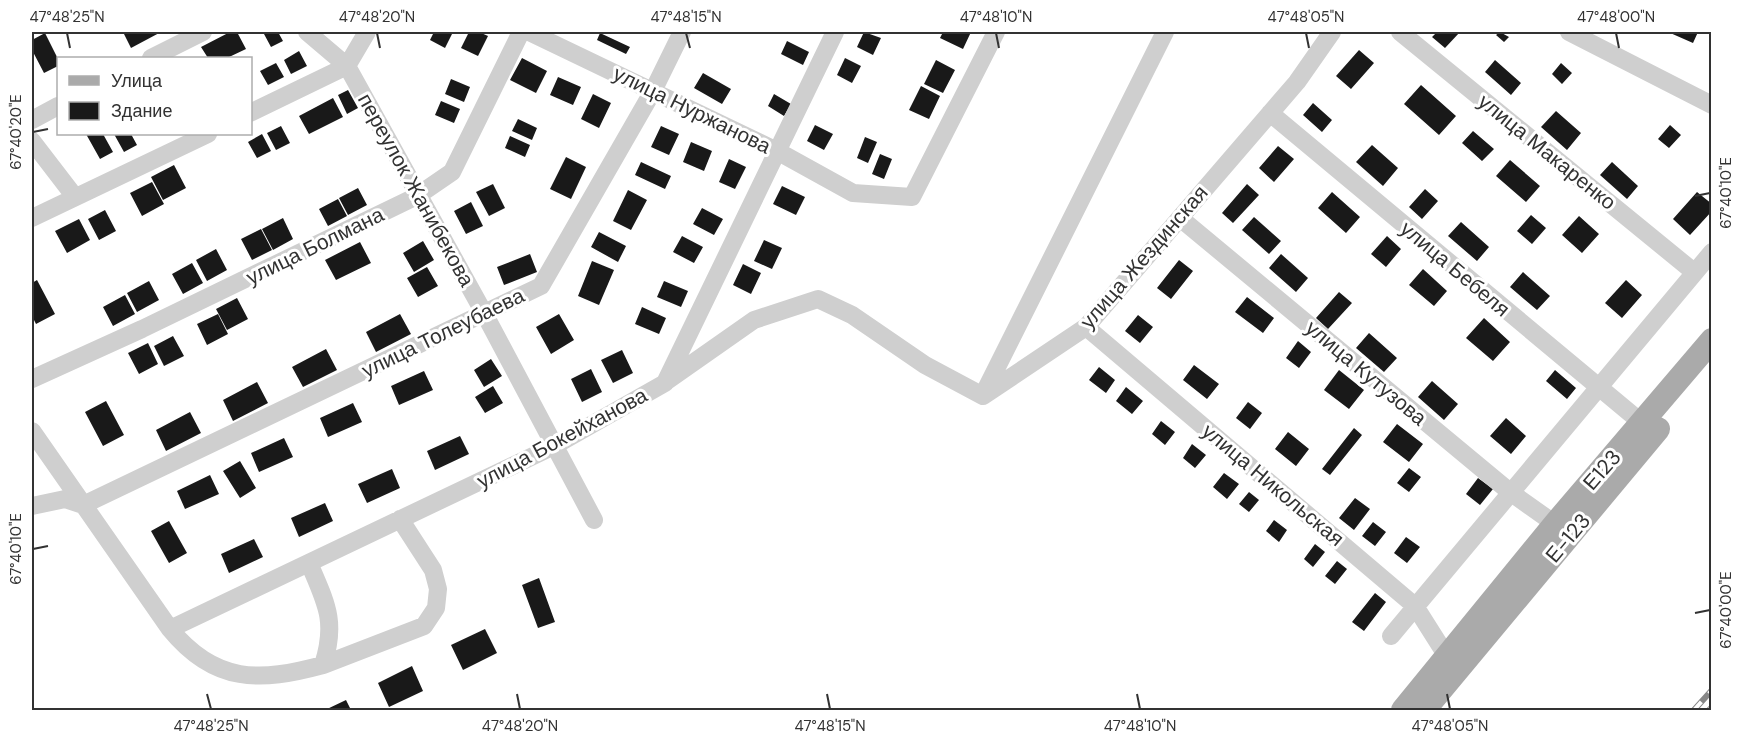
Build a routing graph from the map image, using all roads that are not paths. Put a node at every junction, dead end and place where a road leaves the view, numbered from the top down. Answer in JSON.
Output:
{"nodes":[{"id":1,"x":203,"y":32,"type":"edge"},
{"id":2,"x":307,"y":32,"type":"edge"},
{"id":3,"x":367,"y":32,"type":"edge"},
{"id":4,"x":521,"y":32,"type":"edge"},
{"id":5,"x":529,"y":32,"type":"edge"},
{"id":6,"x":682,"y":32,"type":"edge"},
{"id":7,"x":835,"y":32,"type":"edge"},
{"id":8,"x":996,"y":32,"type":"edge"},
{"id":9,"x":1165,"y":32,"type":"edge"},
{"id":10,"x":1332,"y":32,"type":"edge"},
{"id":11,"x":1400,"y":32,"type":"edge"},
{"id":12,"x":1569,"y":32,"type":"edge"},
{"id":13,"x":153,"y":57,"type":"edge"},
{"id":14,"x":347,"y":66,"type":"junction"},
{"id":15,"x":653,"y":91,"type":"junction"},
{"id":16,"x":1712,"y":105,"type":"edge"},
{"id":17,"x":57,"y":107,"type":"edge"},
{"id":18,"x":252,"y":112,"type":"edge"},
{"id":19,"x":1270,"y":113,"type":"junction"},
{"id":20,"x":32,"y":120,"type":"edge"},
{"id":21,"x":205,"y":135,"type":"edge"},
{"id":22,"x":32,"y":141,"type":"edge"},
{"id":23,"x":777,"y":151,"type":"junction"},
{"id":24,"x":417,"y":196,"type":"junction"},
{"id":25,"x":75,"y":197,"type":"junction"},
{"id":26,"x":32,"y":218,"type":"edge"},
{"id":27,"x":1180,"y":218,"type":"junction"},
{"id":28,"x":1712,"y":252,"type":"edge"},
{"id":29,"x":1694,"y":272,"type":"junction"},
{"id":30,"x":484,"y":313,"type":"junction"},
{"id":31,"x":1086,"y":327,"type":"junction"},
{"id":32,"x":1712,"y":340,"type":"edge"},
{"id":33,"x":1712,"y":364,"type":"edge"},
{"id":34,"x":32,"y":379,"type":"edge"},
{"id":35,"x":665,"y":383,"type":"junction"},
{"id":36,"x":1597,"y":388,"type":"junction"},
{"id":37,"x":983,"y":396,"type":"junction"},
{"id":38,"x":1642,"y":423,"type":"junction"},
{"id":39,"x":32,"y":431,"type":"edge"},
{"id":40,"x":554,"y":446,"type":"junction"},
{"id":41,"x":1510,"y":492,"type":"junction"},
{"id":42,"x":83,"y":505,"type":"junction"},
{"id":43,"x":32,"y":506,"type":"edge"},
{"id":44,"x":400,"y":519,"type":"junction"},
{"id":45,"x":594,"y":520,"type":"dead end"},
{"id":46,"x":1555,"y":524,"type":"junction"},
{"id":47,"x":309,"y":563,"type":"junction"},
{"id":48,"x":1415,"y":606,"type":"junction"},
{"id":49,"x":171,"y":629,"type":"junction"},
{"id":50,"x":1391,"y":636,"type":"dead end"},
{"id":51,"x":1446,"y":655,"type":"junction"},
{"id":52,"x":323,"y":665,"type":"junction"},
{"id":53,"x":1403,"y":711,"type":"edge"},
{"id":54,"x":1424,"y":711,"type":"edge"}],
"edges":[{"from":1,"to":13,"type":"street"},
{"from":2,"to":14,"type":"street","name":"переулок Жанибекова"},
{"from":3,"to":14,"type":"street"},
{"from":4,"to":24,"type":"street","name":"улица Болмана"},
{"from":5,"to":15,"type":"street","name":"улица Нуржанова"},
{"from":6,"to":15,"type":"street","name":"улица Толеубаева"},
{"from":7,"to":23,"type":"street","name":"улица Бокейханова"},
{"from":8,"to":23,"type":"street","name":"улица Нуржанова"},
{"from":9,"to":37,"type":"street"},
{"from":10,"to":19,"type":"street","name":"улица Жездинская"},
{"from":11,"to":29,"type":"street","name":"улица Макаренко"},
{"from":12,"to":16,"type":"street"},
{"from":14,"to":18,"type":"street"},
{"from":14,"to":24,"type":"street","name":"переулок Жанибекова"},
{"from":15,"to":23,"type":"street","name":"улица Нуржанова"},
{"from":15,"to":30,"type":"street","name":"улица Толеубаева"},
{"from":17,"to":20,"type":"street"},
{"from":19,"to":27,"type":"street","name":"улица Жездинская"},
{"from":19,"to":36,"type":"street","name":"улица Бебеля"},
{"from":21,"to":25,"type":"street"},
{"from":22,"to":25,"type":"street"},
{"from":23,"to":35,"type":"street","name":"улица Бокейханова"},
{"from":24,"to":30,"type":"street","name":"переулок Жанибекова"},
{"from":24,"to":34,"type":"street","name":"улица Болмана"},
{"from":25,"to":26,"type":"street"},
{"from":27,"to":31,"type":"street","name":"улица Жездинская"},
{"from":27,"to":41,"type":"street","name":"улица Кутузова"},
{"from":28,"to":29,"type":"street"},
{"from":29,"to":36,"type":"street"},
{"from":30,"to":40,"type":"street","name":"переулок Жанибекова"},
{"from":30,"to":42,"type":"street","name":"улица Толеубаева"},
{"from":31,"to":37,"type":"street","name":"улица Жездинская"},
{"from":31,"to":48,"type":"street","name":"улица Никольская"},
{"from":32,"to":38,"type":"main road","name":"Е123"},
{"from":33,"to":54,"type":"main road","name":"Е-123"},
{"from":35,"to":37,"type":"street"},
{"from":35,"to":40,"type":"street","name":"улица Бокейханова"},
{"from":36,"to":38,"type":"street","name":"улица Бебеля"},
{"from":36,"to":41,"type":"street"},
{"from":38,"to":46,"type":"main road","name":"Е123"},
{"from":39,"to":42,"type":"street"},
{"from":40,"to":44,"type":"street","name":"улица Бокейханова"},
{"from":40,"to":45,"type":"street","name":"переулок Жанибекова"},
{"from":41,"to":46,"type":"street","name":"улица Кутузова"},
{"from":41,"to":48,"type":"street"},
{"from":42,"to":43,"type":"street"},
{"from":42,"to":49,"type":"street"},
{"from":44,"to":47,"type":"street","name":"улица Бокейханова"},
{"from":44,"to":52,"type":"street"},
{"from":46,"to":51,"type":"main road","name":"Е123"},
{"from":47,"to":49,"type":"street","name":"улица Бокейханова"},
{"from":47,"to":52,"type":"street"},
{"from":48,"to":50,"type":"street"},
{"from":48,"to":51,"type":"street","name":"улица Никольская"},
{"from":49,"to":52,"type":"street"},
{"from":51,"to":53,"type":"main road"}]}
